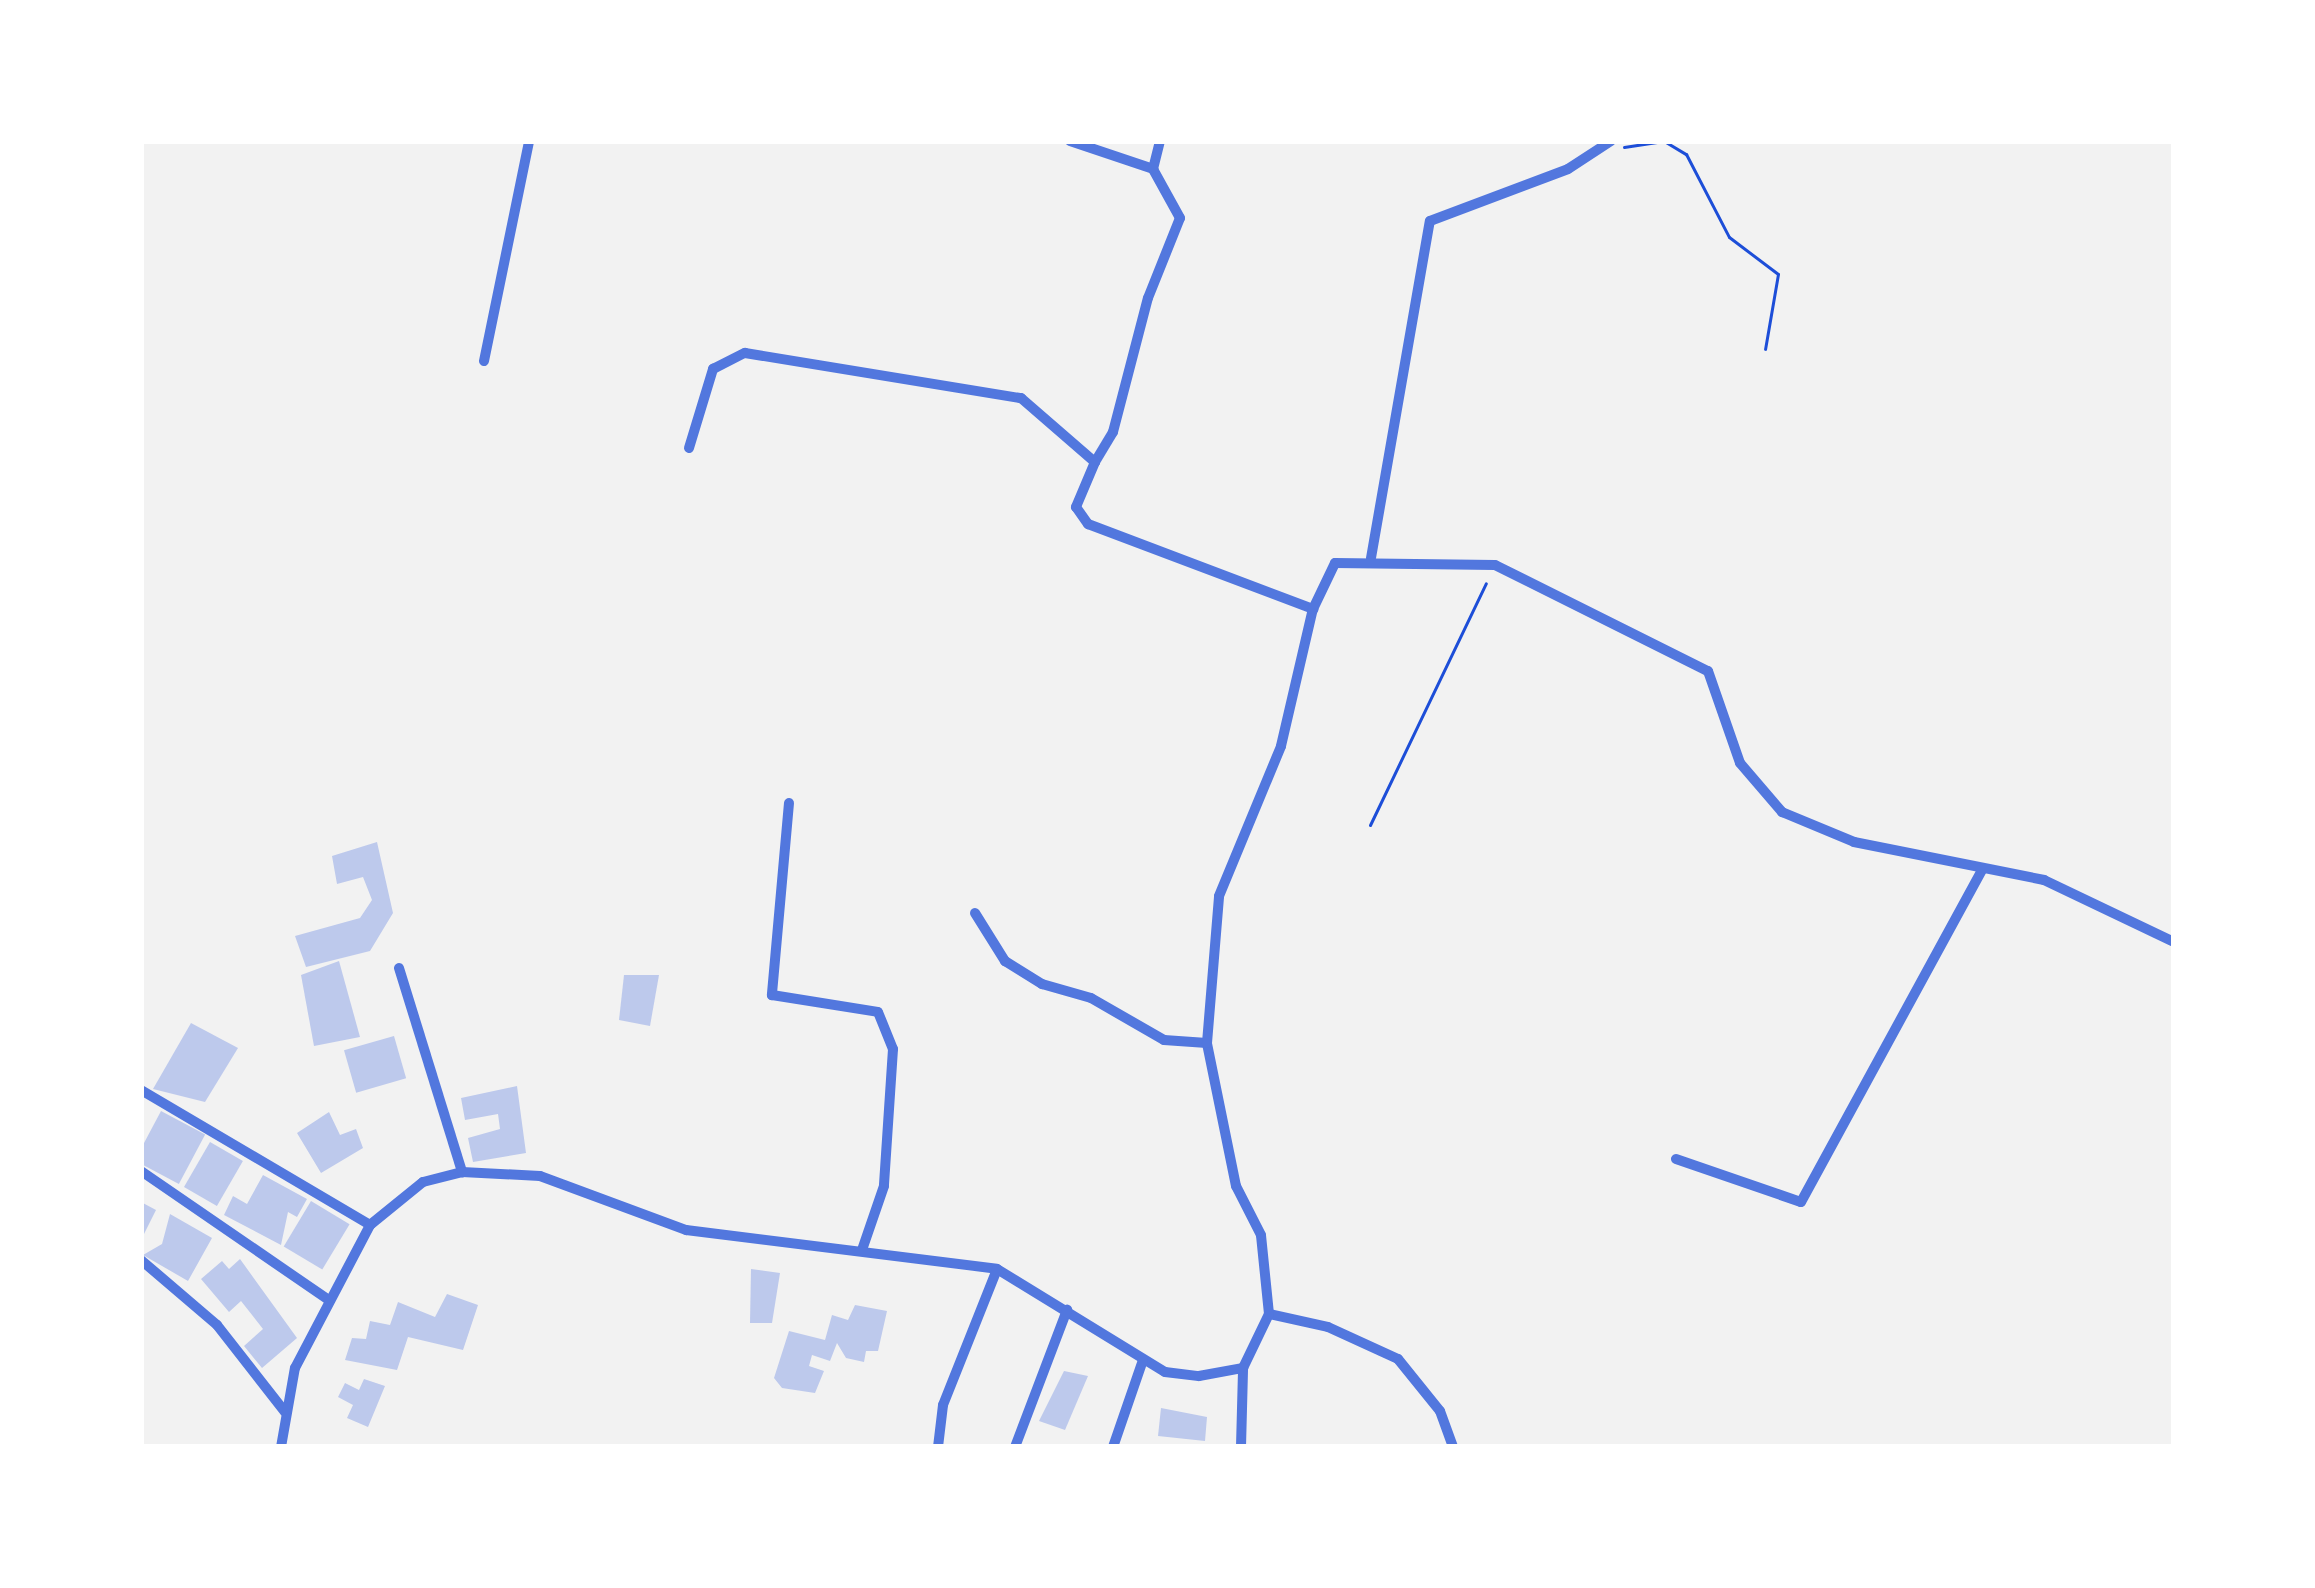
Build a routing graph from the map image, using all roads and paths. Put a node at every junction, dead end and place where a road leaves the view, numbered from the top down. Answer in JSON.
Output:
{"nodes":[{"id":1,"x":529,"y":141,"type":"edge"},
{"id":2,"x":1070,"y":141,"type":"edge"},
{"id":3,"x":1160,"y":141,"type":"edge"},
{"id":4,"x":1611,"y":145,"type":"edge"},
{"id":5,"x":1153,"y":169,"type":"junction"},
{"id":6,"x":1765,"y":349,"type":"dead end"},
{"id":7,"x":484,"y":361,"type":"dead end"},
{"id":8,"x":689,"y":448,"type":"dead end"},
{"id":9,"x":1095,"y":462,"type":"junction"},
{"id":10,"x":1371,"y":558,"type":"junction"},
{"id":11,"x":1495,"y":566,"type":"junction"},
{"id":12,"x":1313,"y":609,"type":"junction"},
{"id":13,"x":789,"y":802,"type":"dead end"},
{"id":14,"x":1370,"y":825,"type":"dead end"},
{"id":15,"x":1983,"y":868,"type":"junction"},
{"id":16,"x":975,"y":913,"type":"dead end"},
{"id":17,"x":2174,"y":942,"type":"edge"},
{"id":18,"x":398,"y":968,"type":"dead end"},
{"id":19,"x":1207,"y":1043,"type":"junction"},
{"id":20,"x":141,"y":1090,"type":"edge"},
{"id":21,"x":1676,"y":1159,"type":"dead end"},
{"id":22,"x":141,"y":1171,"type":"edge"},
{"id":23,"x":461,"y":1172,"type":"junction"},
{"id":24,"x":370,"y":1225,"type":"junction"},
{"id":25,"x":862,"y":1250,"type":"junction"},
{"id":26,"x":141,"y":1260,"type":"edge"},
{"id":27,"x":997,"y":1269,"type":"junction"},
{"id":28,"x":330,"y":1301,"type":"junction"},
{"id":29,"x":1066,"y":1310,"type":"junction"},
{"id":30,"x":1269,"y":1314,"type":"junction"},
{"id":31,"x":1143,"y":1360,"type":"junction"},
{"id":32,"x":1243,"y":1368,"type":"junction"},
{"id":33,"x":284,"y":1412,"type":"junction"},
{"id":34,"x":281,"y":1447,"type":"edge"},
{"id":35,"x":938,"y":1447,"type":"edge"},
{"id":36,"x":1015,"y":1447,"type":"edge"},
{"id":37,"x":1114,"y":1447,"type":"edge"},
{"id":38,"x":1240,"y":1447,"type":"edge"},
{"id":39,"x":1453,"y":1447,"type":"edge"}],
"edges":[{"from":1,"to":7,"type":"street"},
{"from":2,"to":5,"type":"street"},
{"from":3,"to":5,"type":"street"},
{"from":4,"to":6,"type":"path"},
{"from":4,"to":10,"type":"street"},
{"from":5,"to":9,"type":"street"},
{"from":8,"to":9,"type":"street"},
{"from":9,"to":12,"type":"street"},
{"from":10,"to":11,"type":"street"},
{"from":10,"to":12,"type":"street"},
{"from":11,"to":14,"type":"path"},
{"from":11,"to":15,"type":"street"},
{"from":12,"to":19,"type":"street"},
{"from":13,"to":25,"type":"street"},
{"from":15,"to":17,"type":"street"},
{"from":15,"to":21,"type":"street"},
{"from":16,"to":19,"type":"street"},
{"from":18,"to":23,"type":"street"},
{"from":19,"to":30,"type":"street"},
{"from":20,"to":24,"type":"street"},
{"from":22,"to":28,"type":"street"},
{"from":23,"to":24,"type":"street"},
{"from":23,"to":25,"type":"street"},
{"from":24,"to":28,"type":"street"},
{"from":25,"to":27,"type":"street"},
{"from":26,"to":33,"type":"street"},
{"from":27,"to":29,"type":"street"},
{"from":27,"to":35,"type":"street"},
{"from":28,"to":33,"type":"street"},
{"from":29,"to":31,"type":"street"},
{"from":29,"to":36,"type":"street"},
{"from":30,"to":32,"type":"street"},
{"from":30,"to":39,"type":"street"},
{"from":31,"to":32,"type":"street"},
{"from":31,"to":37,"type":"street"},
{"from":32,"to":38,"type":"street"},
{"from":33,"to":34,"type":"street"}]}
